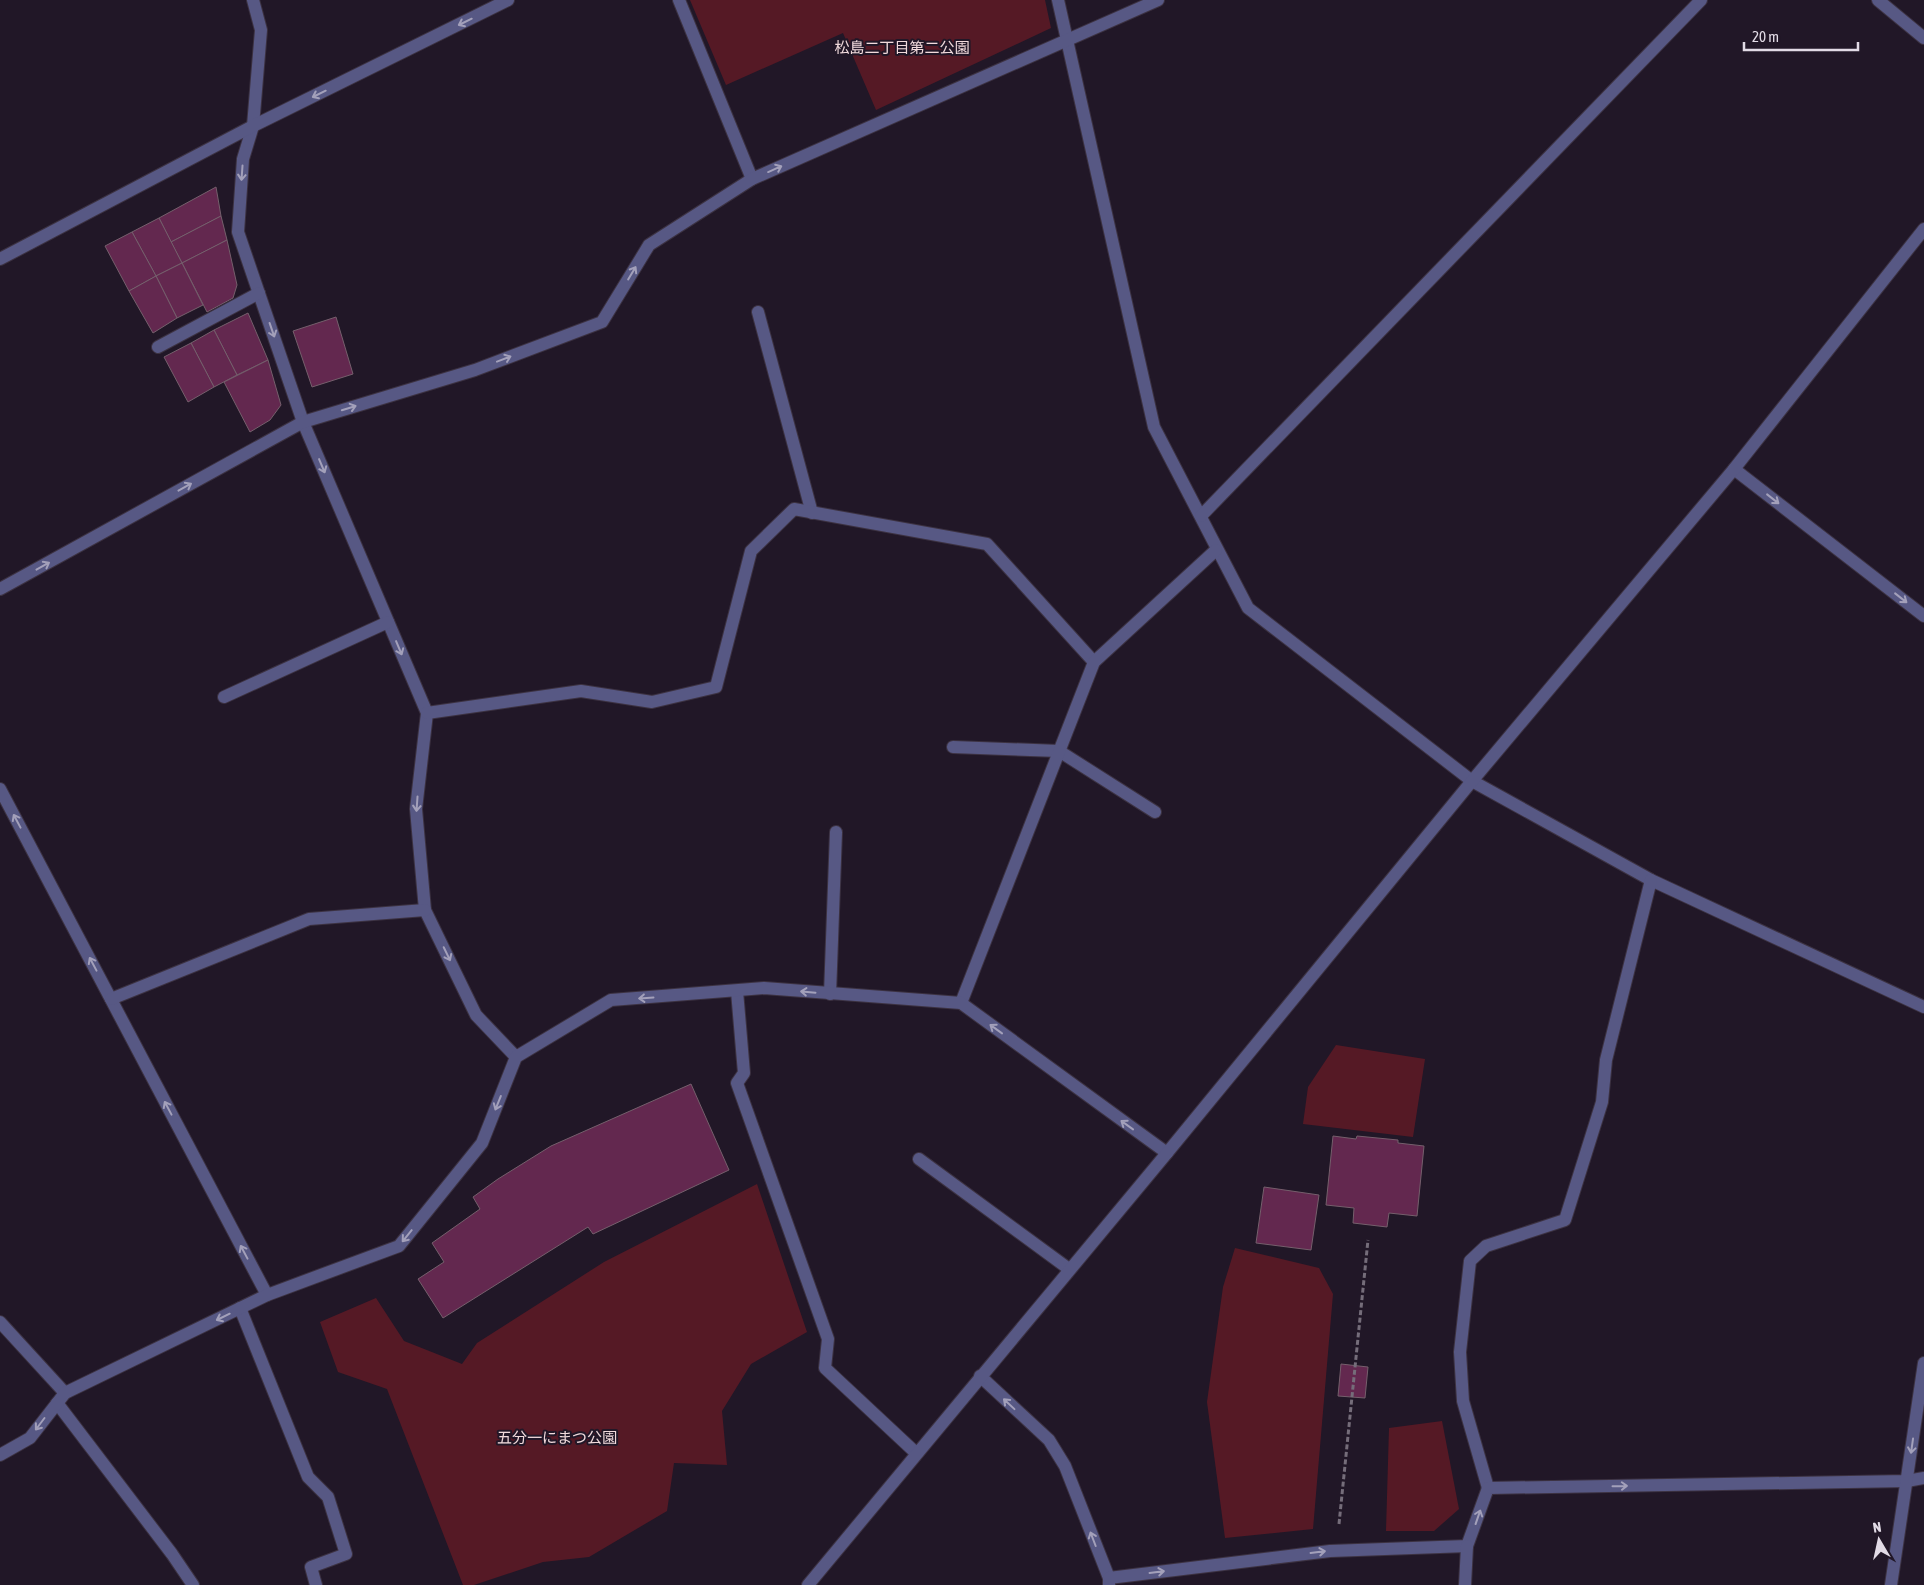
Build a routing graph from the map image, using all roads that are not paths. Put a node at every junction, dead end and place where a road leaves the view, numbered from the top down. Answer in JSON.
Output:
{"nodes":[{"id":1,"x":253,"y":0,"type":"edge"},
{"id":2,"x":508,"y":0,"type":"edge"},
{"id":3,"x":679,"y":0,"type":"edge"},
{"id":4,"x":1058,"y":0,"type":"edge"},
{"id":5,"x":1158,"y":0,"type":"edge"},
{"id":6,"x":1701,"y":0,"type":"edge"},
{"id":7,"x":1878,"y":0,"type":"edge"},
{"id":8,"x":1924,"y":38,"type":"edge"},
{"id":9,"x":1067,"y":41,"type":"junction"},
{"id":10,"x":253,"y":126,"type":"junction"},
{"id":11,"x":752,"y":179,"type":"junction"},
{"id":12,"x":1924,"y":229,"type":"edge"},
{"id":13,"x":0,"y":258,"type":"edge"},
{"id":14,"x":259,"y":293,"type":"junction"},
{"id":15,"x":758,"y":312,"type":"dead end"},
{"id":16,"x":158,"y":347,"type":"dead end"},
{"id":17,"x":303,"y":422,"type":"junction"},
{"id":18,"x":1734,"y":469,"type":"junction"},
{"id":19,"x":812,"y":513,"type":"junction"},
{"id":20,"x":1201,"y":516,"type":"junction"},
{"id":21,"x":1216,"y":550,"type":"junction"},
{"id":22,"x":0,"y":589,"type":"edge"},
{"id":23,"x":1924,"y":616,"type":"edge"},
{"id":24,"x":388,"y":622,"type":"junction"},
{"id":25,"x":1094,"y":662,"type":"junction"},
{"id":26,"x":224,"y":697,"type":"dead end"},
{"id":27,"x":427,"y":713,"type":"junction"},
{"id":28,"x":953,"y":747,"type":"dead end"},
{"id":29,"x":1059,"y":751,"type":"junction"},
{"id":30,"x":1472,"y":781,"type":"junction"},
{"id":31,"x":0,"y":789,"type":"edge"},
{"id":32,"x":1155,"y":812,"type":"dead end"},
{"id":33,"x":836,"y":832,"type":"dead end"},
{"id":34,"x":1651,"y":880,"type":"junction"},
{"id":35,"x":425,"y":910,"type":"junction"},
{"id":36,"x":736,"y":991,"type":"junction"},
{"id":37,"x":830,"y":994,"type":"junction"},
{"id":38,"x":111,"y":999,"type":"junction"},
{"id":39,"x":961,"y":1003,"type":"junction"},
{"id":40,"x":1924,"y":1007,"type":"edge"},
{"id":41,"x":516,"y":1057,"type":"junction"},
{"id":42,"x":1167,"y":1153,"type":"junction"},
{"id":43,"x":919,"y":1159,"type":"dead end"},
{"id":44,"x":1069,"y":1269,"type":"junction"},
{"id":45,"x":267,"y":1295,"type":"junction"},
{"id":46,"x":240,"y":1308,"type":"junction"},
{"id":47,"x":0,"y":1322,"type":"edge"},
{"id":48,"x":1924,"y":1363,"type":"edge"},
{"id":49,"x":980,"y":1376,"type":"junction"},
{"id":50,"x":65,"y":1393,"type":"junction"},
{"id":51,"x":57,"y":1403,"type":"junction"},
{"id":52,"x":916,"y":1453,"type":"junction"},
{"id":53,"x":0,"y":1455,"type":"edge"},
{"id":54,"x":1924,"y":1478,"type":"edge"},
{"id":55,"x":1907,"y":1481,"type":"junction"},
{"id":56,"x":1488,"y":1488,"type":"junction"},
{"id":57,"x":1468,"y":1546,"type":"junction"},
{"id":58,"x":1109,"y":1582,"type":"edge"},
{"id":59,"x":193,"y":1585,"type":"edge"},
{"id":60,"x":316,"y":1585,"type":"edge"},
{"id":61,"x":808,"y":1585,"type":"edge"},
{"id":62,"x":1465,"y":1585,"type":"edge"},
{"id":63,"x":1891,"y":1585,"type":"edge"}],
"edges":[{"from":1,"to":10,"type":"street"},
{"from":2,"to":10,"type":"street","one_way":true},
{"from":3,"to":11,"type":"street"},
{"from":4,"to":9,"type":"street"},
{"from":5,"to":9,"type":"street"},
{"from":6,"to":20,"type":"street"},
{"from":7,"to":8,"type":"street"},
{"from":11,"to":9,"type":"street","one_way":true},
{"from":9,"to":20,"type":"street"},
{"from":10,"to":13,"type":"street"},
{"from":10,"to":14,"type":"street","one_way":true},
{"from":17,"to":11,"type":"street","one_way":true},
{"from":12,"to":18,"type":"street"},
{"from":14,"to":16,"type":"street"},
{"from":14,"to":17,"type":"street","one_way":true},
{"from":15,"to":19,"type":"street"},
{"from":22,"to":17,"type":"street","one_way":true},
{"from":17,"to":24,"type":"street","one_way":true},
{"from":18,"to":23,"type":"street","one_way":true},
{"from":18,"to":30,"type":"street"},
{"from":19,"to":25,"type":"street"},
{"from":19,"to":27,"type":"street"},
{"from":20,"to":21,"type":"street"},
{"from":21,"to":25,"type":"street"},
{"from":21,"to":30,"type":"street"},
{"from":24,"to":26,"type":"street"},
{"from":24,"to":27,"type":"street","one_way":true},
{"from":25,"to":29,"type":"street"},
{"from":27,"to":35,"type":"street","one_way":true},
{"from":28,"to":29,"type":"street"},
{"from":29,"to":32,"type":"street"},
{"from":29,"to":39,"type":"street"},
{"from":30,"to":34,"type":"street"},
{"from":30,"to":42,"type":"street"},
{"from":38,"to":31,"type":"street","one_way":true},
{"from":33,"to":37,"type":"street"},
{"from":34,"to":40,"type":"street"},
{"from":34,"to":56,"type":"street"},
{"from":35,"to":38,"type":"street"},
{"from":35,"to":41,"type":"street","one_way":true},
{"from":37,"to":36,"type":"street","one_way":true},
{"from":36,"to":41,"type":"street","one_way":true},
{"from":36,"to":52,"type":"street"},
{"from":37,"to":39,"type":"street"},
{"from":45,"to":38,"type":"street","one_way":true},
{"from":42,"to":39,"type":"street","one_way":true},
{"from":41,"to":45,"type":"street","one_way":true},
{"from":42,"to":44,"type":"street"},
{"from":43,"to":44,"type":"street"},
{"from":44,"to":49,"type":"street"},
{"from":45,"to":46,"type":"street"},
{"from":46,"to":50,"type":"street","one_way":true},
{"from":46,"to":60,"type":"street"},
{"from":47,"to":50,"type":"street"},
{"from":48,"to":55,"type":"street","one_way":true},
{"from":49,"to":52,"type":"street"},
{"from":58,"to":49,"type":"street","one_way":true},
{"from":50,"to":51,"type":"street"},
{"from":51,"to":53,"type":"street","one_way":true},
{"from":51,"to":59,"type":"street"},
{"from":52,"to":61,"type":"street"},
{"from":54,"to":55,"type":"street"},
{"from":56,"to":55,"type":"street","one_way":true},
{"from":55,"to":63,"type":"street"},
{"from":57,"to":56,"type":"street","one_way":true},
{"from":58,"to":57,"type":"street","one_way":true},
{"from":57,"to":62,"type":"street"}]}
